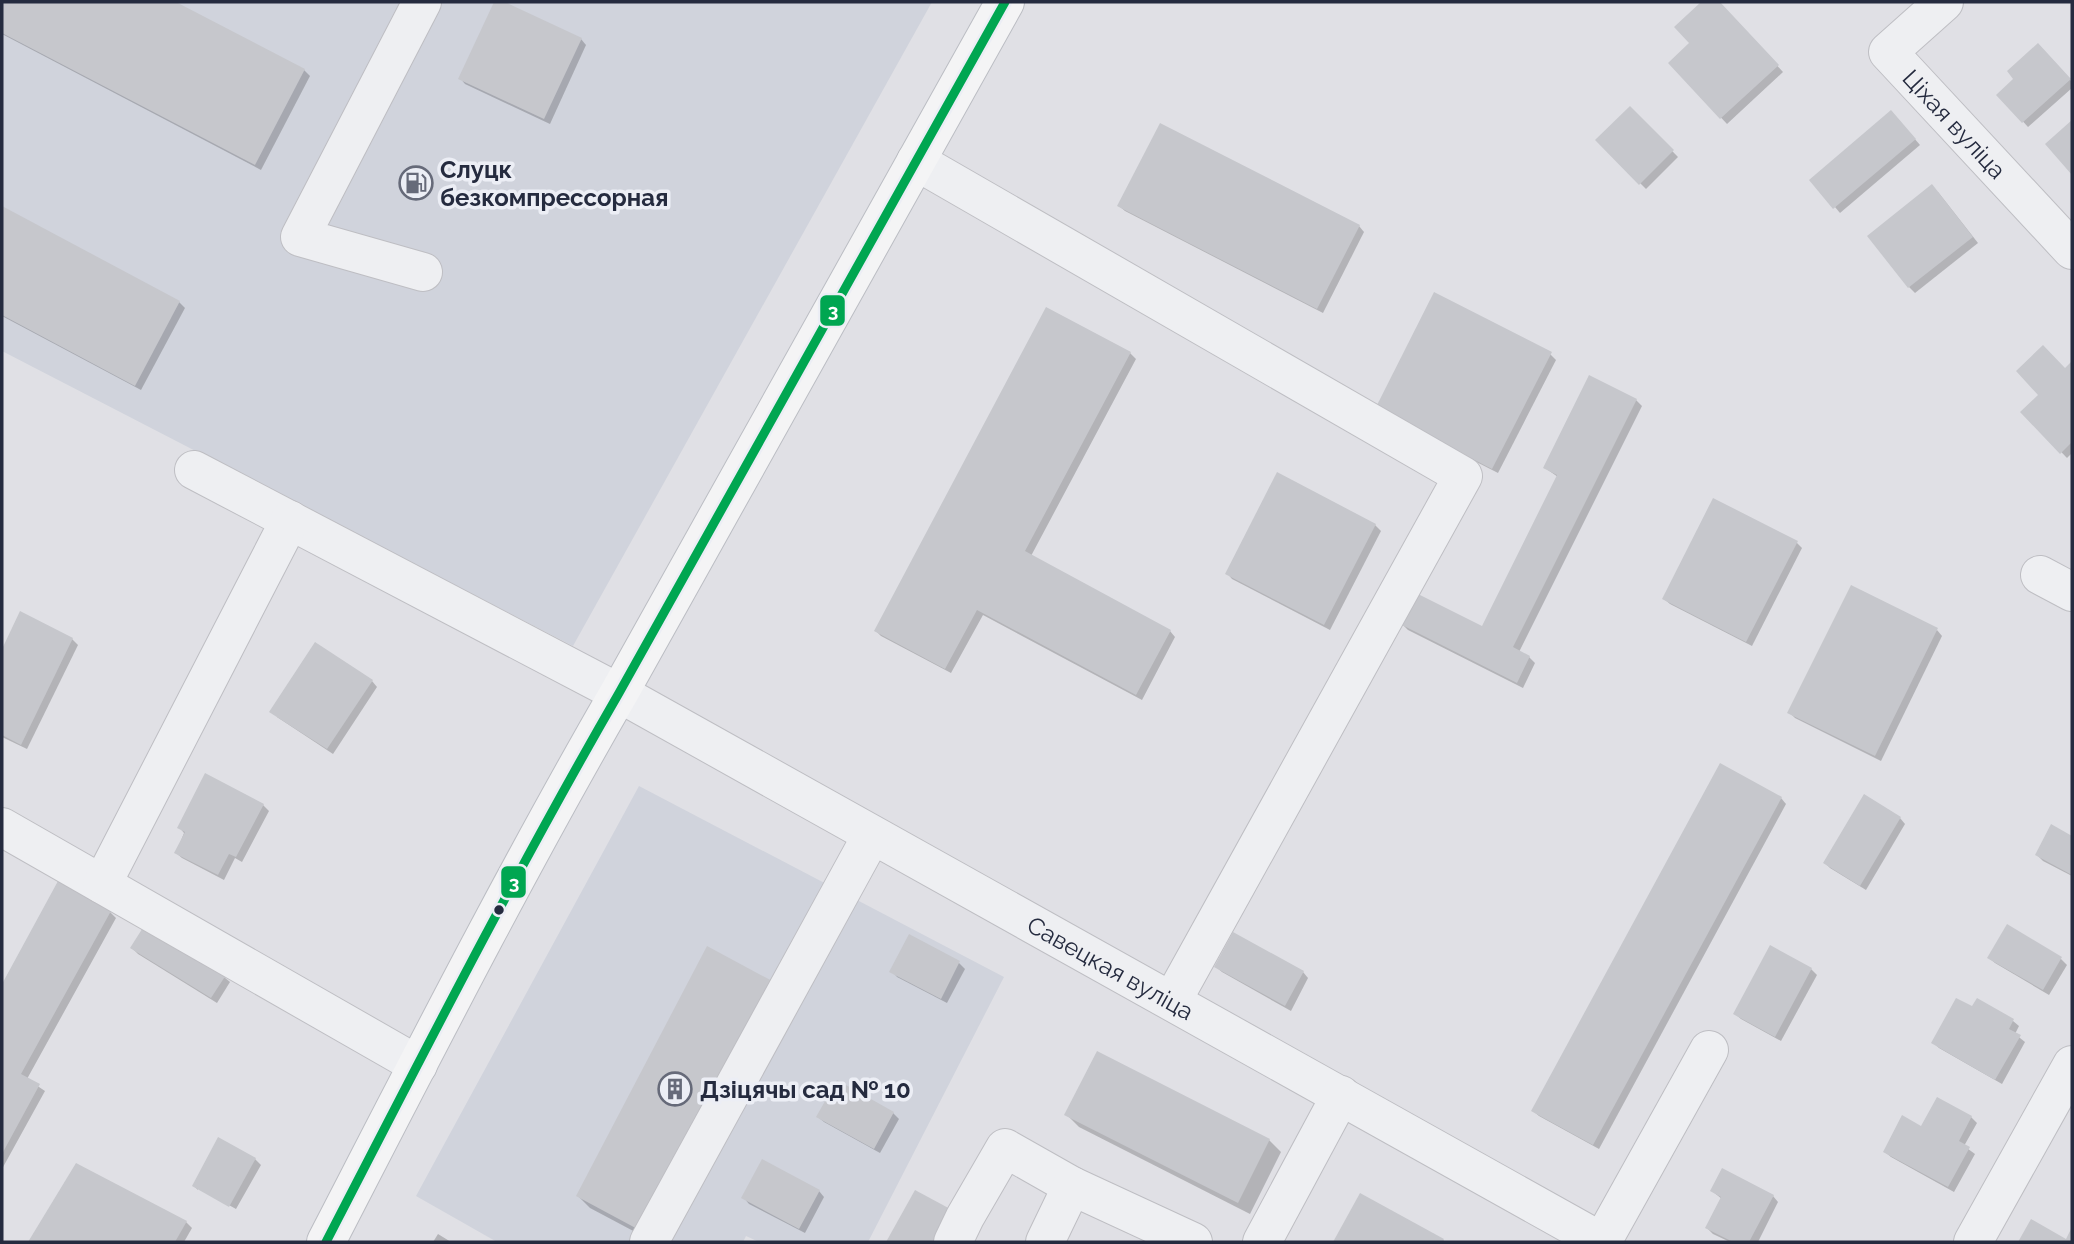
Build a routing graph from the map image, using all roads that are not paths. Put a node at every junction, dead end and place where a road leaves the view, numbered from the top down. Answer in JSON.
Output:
{"nodes":[{"id":1,"x":422,"y":2,"type":"edge"},
{"id":2,"x":1944,"y":2,"type":"edge"},
{"id":3,"x":994,"y":6,"type":"edge"},
{"id":4,"x":916,"y":161,"type":"junction"},
{"id":5,"x":2072,"y":250,"type":"edge"},
{"id":6,"x":423,"y":272,"type":"dead end"},
{"id":7,"x":194,"y":470,"type":"dead end"},
{"id":8,"x":290,"y":520,"type":"junction"},
{"id":9,"x":619,"y":693,"type":"junction"},
{"id":10,"x":2,"y":827,"type":"edge"},
{"id":11,"x":872,"y":835,"type":"junction"},
{"id":12,"x":102,"y":884,"type":"junction"},
{"id":13,"x":1172,"y":1001,"type":"junction"},
{"id":14,"x":1709,"y":1050,"type":"dead end"},
{"id":15,"x":418,"y":1065,"type":"junction"},
{"id":16,"x":2072,"y":1065,"type":"edge"},
{"id":17,"x":1341,"y":1095,"type":"junction"},
{"id":18,"x":1073,"y":1186,"type":"junction"},
{"id":19,"x":326,"y":1242,"type":"edge"},
{"id":20,"x":649,"y":1242,"type":"edge"},
{"id":21,"x":953,"y":1242,"type":"edge"},
{"id":22,"x":1045,"y":1242,"type":"edge"},
{"id":23,"x":1193,"y":1242,"type":"edge"},
{"id":24,"x":1262,"y":1242,"type":"edge"},
{"id":25,"x":1602,"y":1242,"type":"edge"},
{"id":26,"x":1973,"y":1242,"type":"edge"}],
"edges":[{"from":1,"to":6,"type":"street"},
{"from":2,"to":5,"type":"street","name":"Ціхая вуліца"},
{"from":3,"to":4,"type":"main road"},
{"from":4,"to":9,"type":"main road"},
{"from":4,"to":13,"type":"street"},
{"from":7,"to":8,"type":"street","name":"Савецкая вуліца"},
{"from":8,"to":9,"type":"street","name":"Савецкая вуліца"},
{"from":8,"to":12,"type":"street"},
{"from":9,"to":11,"type":"street","name":"Савецкая вуліца"},
{"from":9,"to":15,"type":"main road"},
{"from":10,"to":12,"type":"street"},
{"from":11,"to":13,"type":"street","name":"Савецкая вуліца"},
{"from":11,"to":20,"type":"street"},
{"from":12,"to":15,"type":"street"},
{"from":13,"to":17,"type":"street","name":"Савецкая вуліца"},
{"from":14,"to":25,"type":"street"},
{"from":15,"to":19,"type":"main road"},
{"from":16,"to":26,"type":"street"},
{"from":17,"to":24,"type":"street"},
{"from":17,"to":25,"type":"street","name":"Савецкая вуліца"},
{"from":18,"to":21,"type":"street"},
{"from":18,"to":22,"type":"street"},
{"from":18,"to":23,"type":"street"}]}
